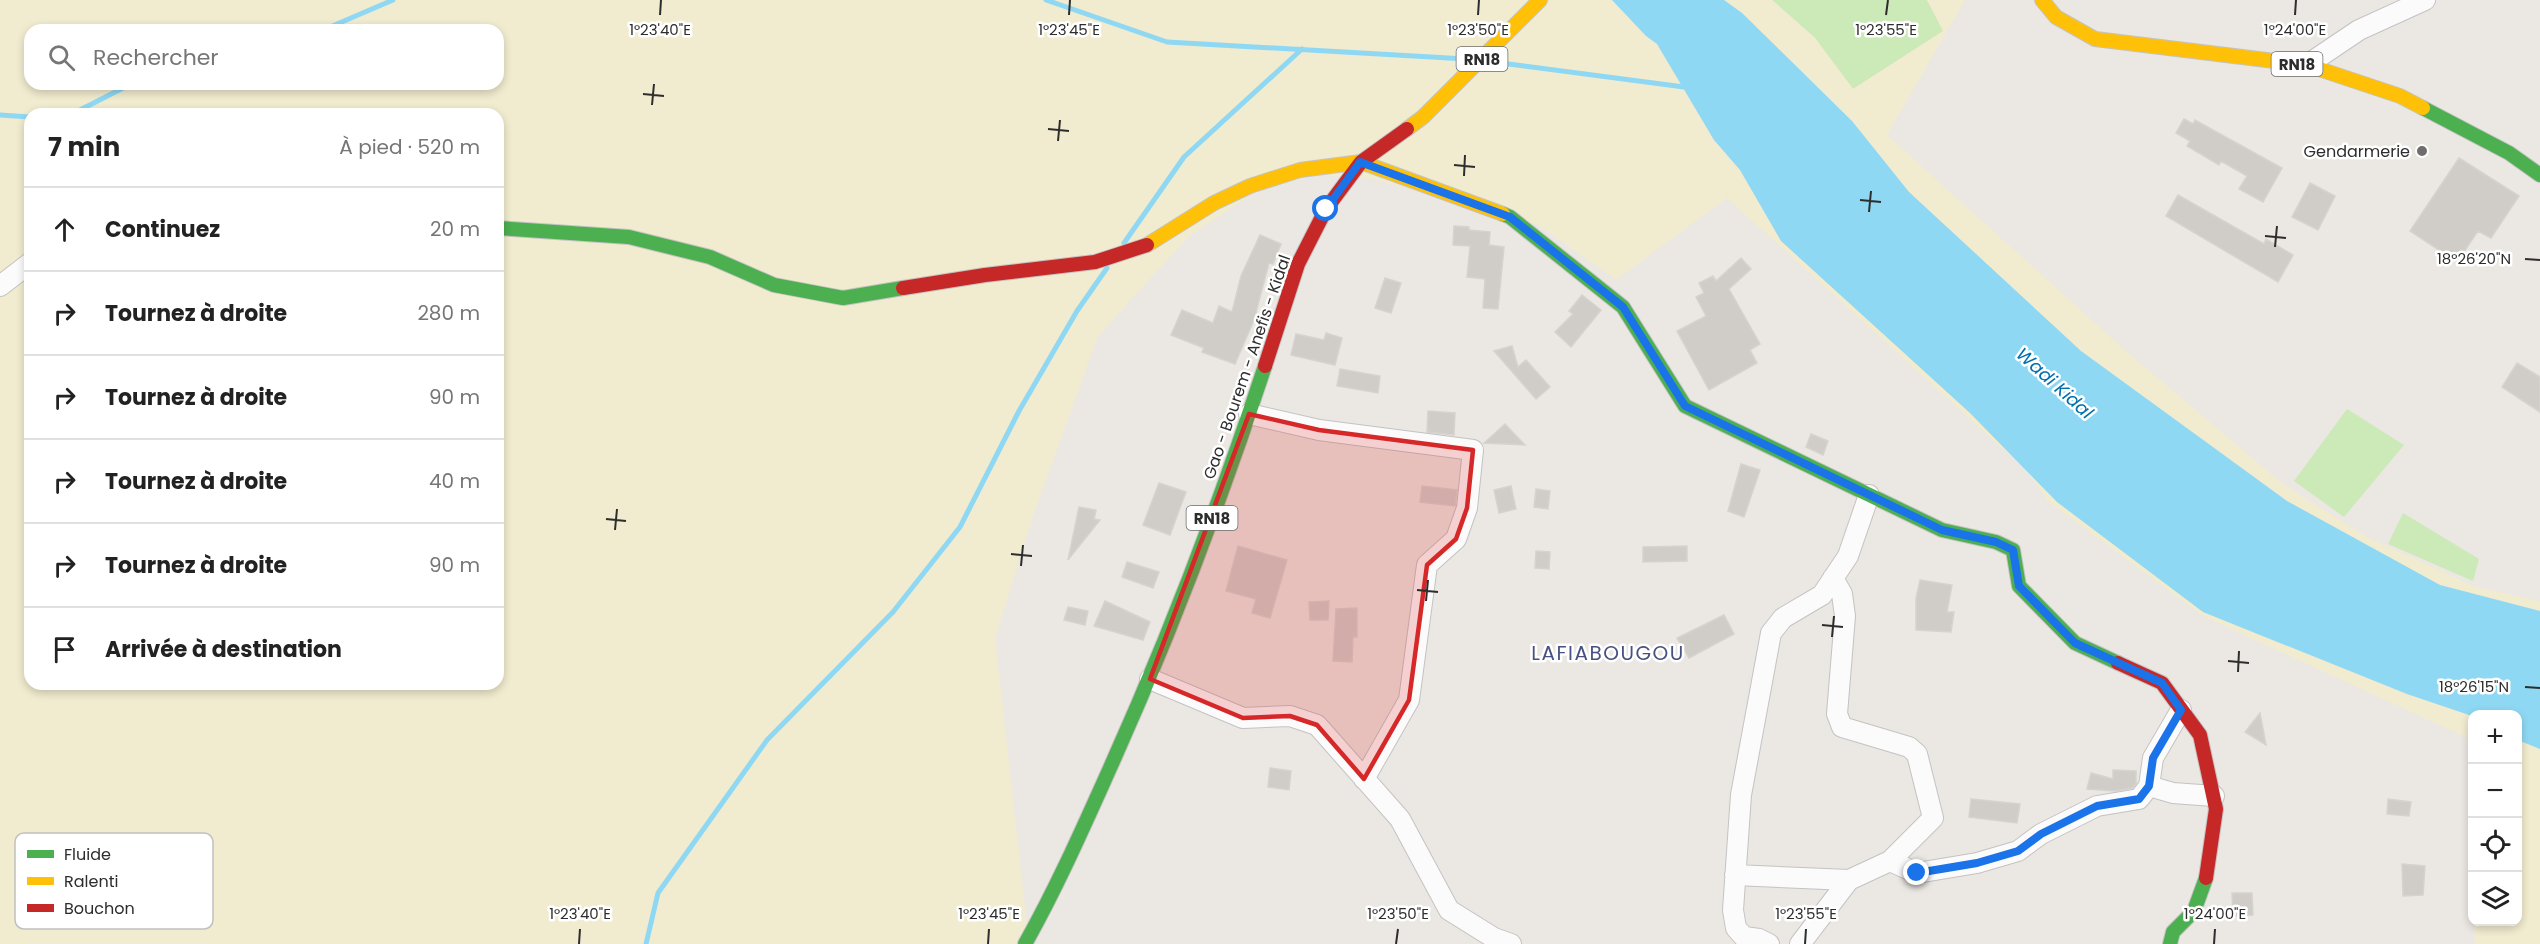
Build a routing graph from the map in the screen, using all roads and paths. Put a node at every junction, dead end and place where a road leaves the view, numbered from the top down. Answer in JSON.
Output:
{"nodes":[{"id":1,"x":1540,"y":0,"type":"edge"},
{"id":2,"x":2043,"y":0,"type":"edge"},
{"id":3,"x":2424,"y":0,"type":"edge"},
{"id":4,"x":2307,"y":65,"type":"junction"},
{"id":5,"x":1360,"y":162,"type":"junction"},
{"id":6,"x":2540,"y":175,"type":"edge"},
{"id":7,"x":504,"y":228,"type":"edge"},
{"id":8,"x":24,"y":268,"type":"edge"},
{"id":9,"x":0,"y":286,"type":"edge"},
{"id":10,"x":1249,"y":414,"type":"junction"},
{"id":11,"x":1869,"y":495,"type":"junction"},
{"id":12,"x":1833,"y":578,"type":"junction"},
{"id":13,"x":1150,"y":679,"type":"junction"},
{"id":14,"x":2181,"y":710,"type":"junction"},
{"id":15,"x":1364,"y":779,"type":"junction"},
{"id":16,"x":2149,"y":786,"type":"junction"},
{"id":17,"x":2214,"y":796,"type":"junction"},
{"id":18,"x":1890,"y":861,"type":"junction"},
{"id":19,"x":1735,"y":875,"type":"junction"},
{"id":20,"x":1849,"y":880,"type":"junction"},
{"id":21,"x":1025,"y":944,"type":"edge"},
{"id":22,"x":1511,"y":944,"type":"edge"},
{"id":23,"x":1769,"y":944,"type":"edge"},
{"id":24,"x":1800,"y":944,"type":"edge"},
{"id":25,"x":2170,"y":944,"type":"edge"}],
"edges":[{"from":1,"to":5,"type":"street","name":"Gao - Bourem - Anefis - Kidal","number":"RN18"},
{"from":2,"to":4,"type":"street","number":"RN18"},
{"from":3,"to":4,"type":"street"},
{"from":4,"to":6,"type":"street","number":"RN18"},
{"from":5,"to":7,"type":"street"},
{"from":5,"to":10,"type":"street","name":"Gao - Bourem - Anefis - Kidal","number":"RN18"},
{"from":5,"to":11,"type":"street"},
{"from":8,"to":9,"type":"street"},
{"from":10,"to":13,"type":"street","name":"Gao - Bourem - Anefis - Kidal","number":"RN18"},
{"from":10,"to":15,"type":"street"},
{"from":11,"to":12,"type":"street"},
{"from":11,"to":14,"type":"street"},
{"from":12,"to":18,"type":"street"},
{"from":12,"to":19,"type":"street"},
{"from":13,"to":15,"type":"street"},
{"from":13,"to":21,"type":"street","name":"Gao - Bourem - Anefis - Kidal","number":"RN18"},
{"from":14,"to":16,"type":"street"},
{"from":14,"to":17,"type":"street"},
{"from":15,"to":22,"type":"street"},
{"from":16,"to":17,"type":"street"},
{"from":16,"to":18,"type":"street"},
{"from":17,"to":25,"type":"street"},
{"from":18,"to":20,"type":"street"},
{"from":19,"to":20,"type":"street"},
{"from":19,"to":23,"type":"street"},
{"from":20,"to":24,"type":"street"}]}
